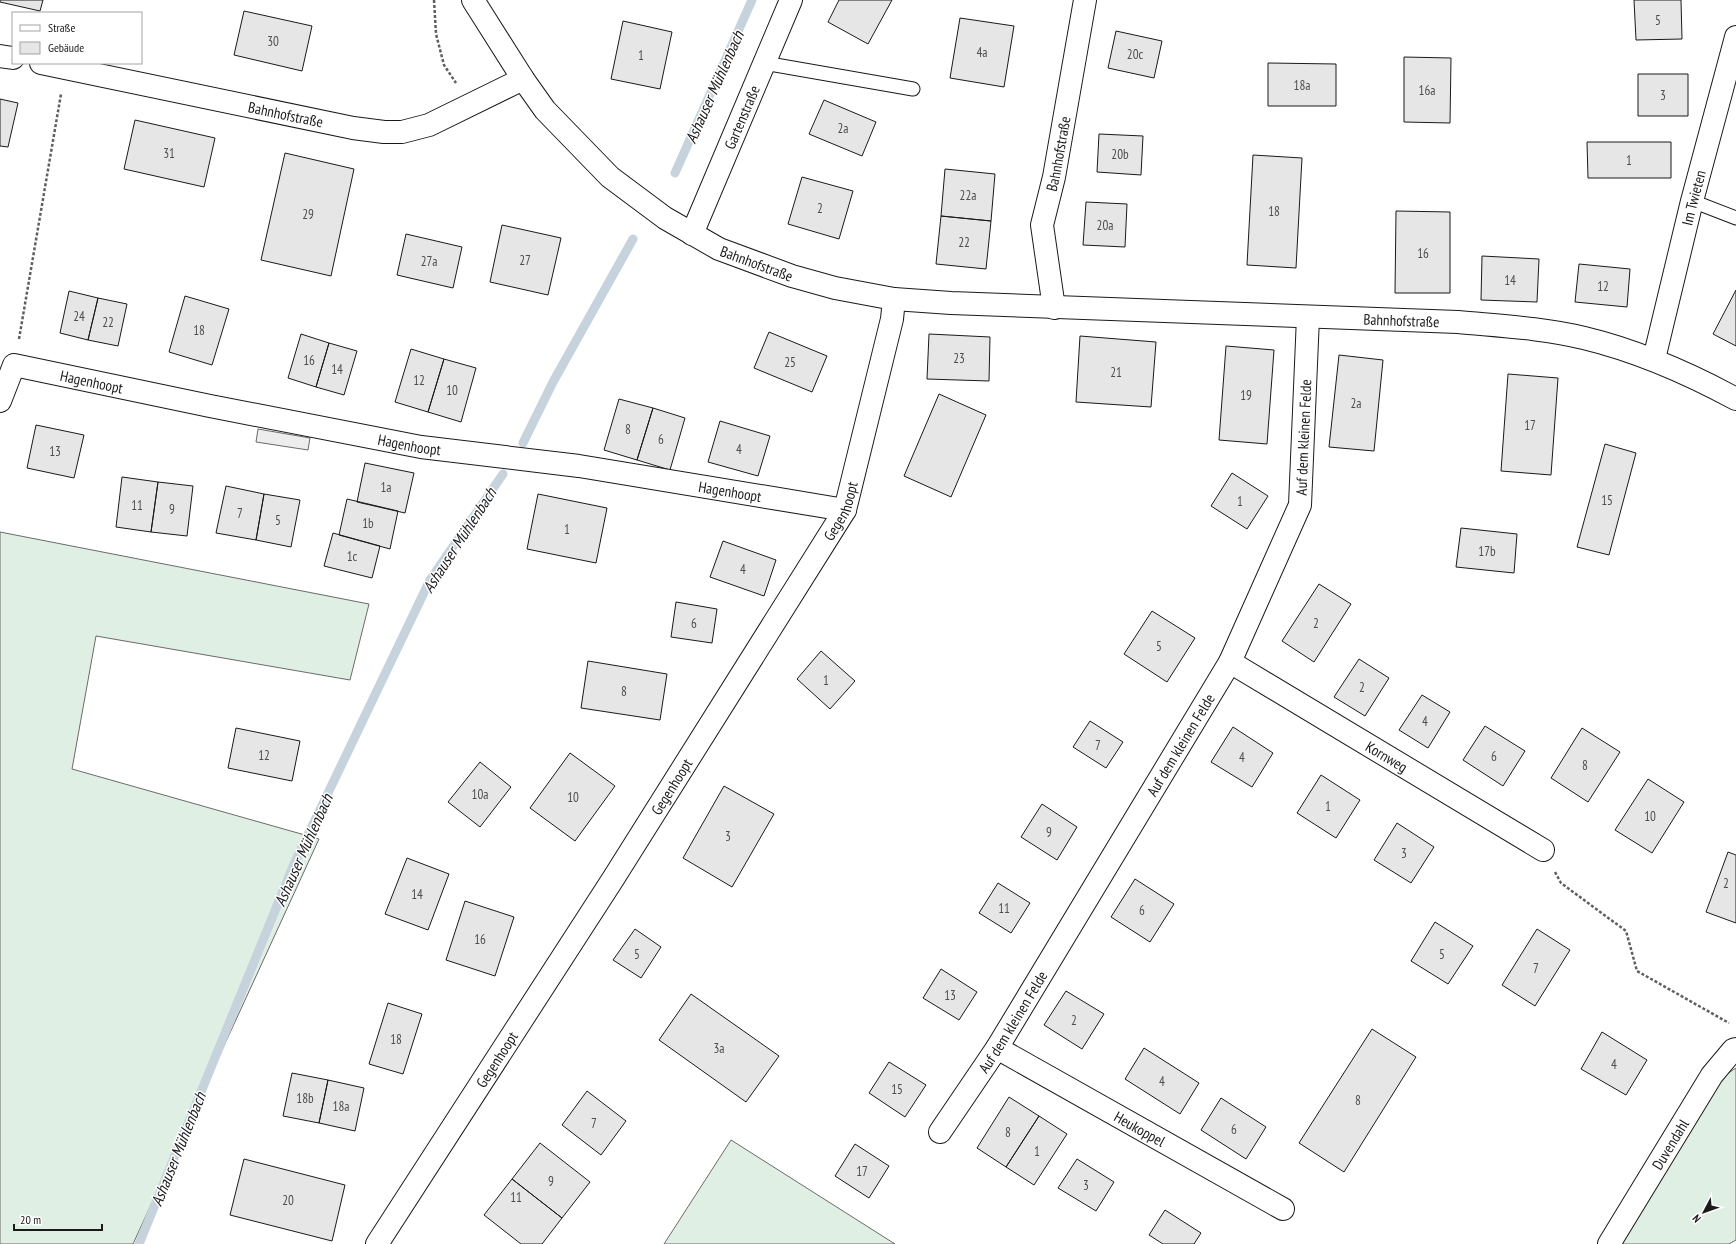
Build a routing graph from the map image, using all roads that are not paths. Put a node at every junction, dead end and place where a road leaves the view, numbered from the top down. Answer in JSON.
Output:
{"nodes":[{"id":1,"x":474,"y":0,"type":"edge"},
{"id":2,"x":791,"y":0,"type":"edge"},
{"id":3,"x":1085,"y":0,"type":"edge"},
{"id":4,"x":1736,"y":36,"type":"edge"},
{"id":5,"x":0,"y":56,"type":"edge"},
{"id":6,"x":12,"y":58,"type":"edge"},
{"id":7,"x":764,"y":63,"type":"junction"},
{"id":8,"x":47,"y":64,"type":"edge"},
{"id":9,"x":522,"y":79,"type":"junction"},
{"id":10,"x":913,"y":89,"type":"dead end"},
{"id":11,"x":1692,"y":201,"type":"junction"},
{"id":12,"x":1736,"y":218,"type":"edge"},
{"id":13,"x":692,"y":234,"type":"junction"},
{"id":14,"x":894,"y":299,"type":"junction"},
{"id":15,"x":1054,"y":308,"type":"junction"},
{"id":16,"x":1308,"y":317,"type":"junction"},
{"id":17,"x":1654,"y":360,"type":"junction"},
{"id":18,"x":1736,"y":399,"type":"edge"},
{"id":19,"x":0,"y":401,"type":"edge"},
{"id":20,"x":846,"y":510,"type":"junction"},
{"id":21,"x":1230,"y":662,"type":"junction"},
{"id":22,"x":1543,"y":850,"type":"road end"},
{"id":23,"x":997,"y":1048,"type":"junction"},
{"id":24,"x":1736,"y":1049,"type":"edge"},
{"id":25,"x":940,"y":1132,"type":"dead end"},
{"id":26,"x":1283,"y":1210,"type":"dead end"},
{"id":27,"x":377,"y":1244,"type":"edge"},
{"id":28,"x":1610,"y":1244,"type":"edge"}],
"edges":[{"from":1,"to":9,"type":"street","name":"Bahnhofstraße"},
{"from":2,"to":7,"type":"street","name":"Gartenstraße"},
{"from":3,"to":15,"type":"street","name":"Bahnhofstraße"},
{"from":4,"to":11,"type":"street","name":"Im Twieten"},
{"from":5,"to":6,"type":"street"},
{"from":7,"to":10,"type":"lane"},
{"from":7,"to":13,"type":"street","name":"Gartenstraße"},
{"from":8,"to":9,"type":"street","name":"Bahnhofstraße"},
{"from":9,"to":13,"type":"street","name":"Bahnhofstraße"},
{"from":11,"to":12,"type":"lane"},
{"from":11,"to":17,"type":"street","name":"Im Twieten"},
{"from":13,"to":14,"type":"street","name":"Bahnhofstraße"},
{"from":14,"to":15,"type":"street","name":"Bahnhofstraße"},
{"from":14,"to":20,"type":"street","name":"Gegenhoopt"},
{"from":15,"to":16,"type":"street","name":"Bahnhofstraße"},
{"from":16,"to":17,"type":"street","name":"Bahnhofstraße"},
{"from":16,"to":21,"type":"street","name":"Auf dem kleinen Felde"},
{"from":17,"to":18,"type":"street","name":"Bahnhofstraße"},
{"from":19,"to":20,"type":"street","name":"Hagenhoopt"},
{"from":20,"to":27,"type":"street","name":"Gegenhoopt"},
{"from":21,"to":22,"type":"street","name":"Kornweg"},
{"from":21,"to":23,"type":"street","name":"Auf dem kleinen Felde"},
{"from":23,"to":25,"type":"street","name":"Auf dem kleinen Felde"},
{"from":23,"to":26,"type":"street","name":"Heukoppel"},
{"from":24,"to":28,"type":"street","name":"Duvendahl"}]}
